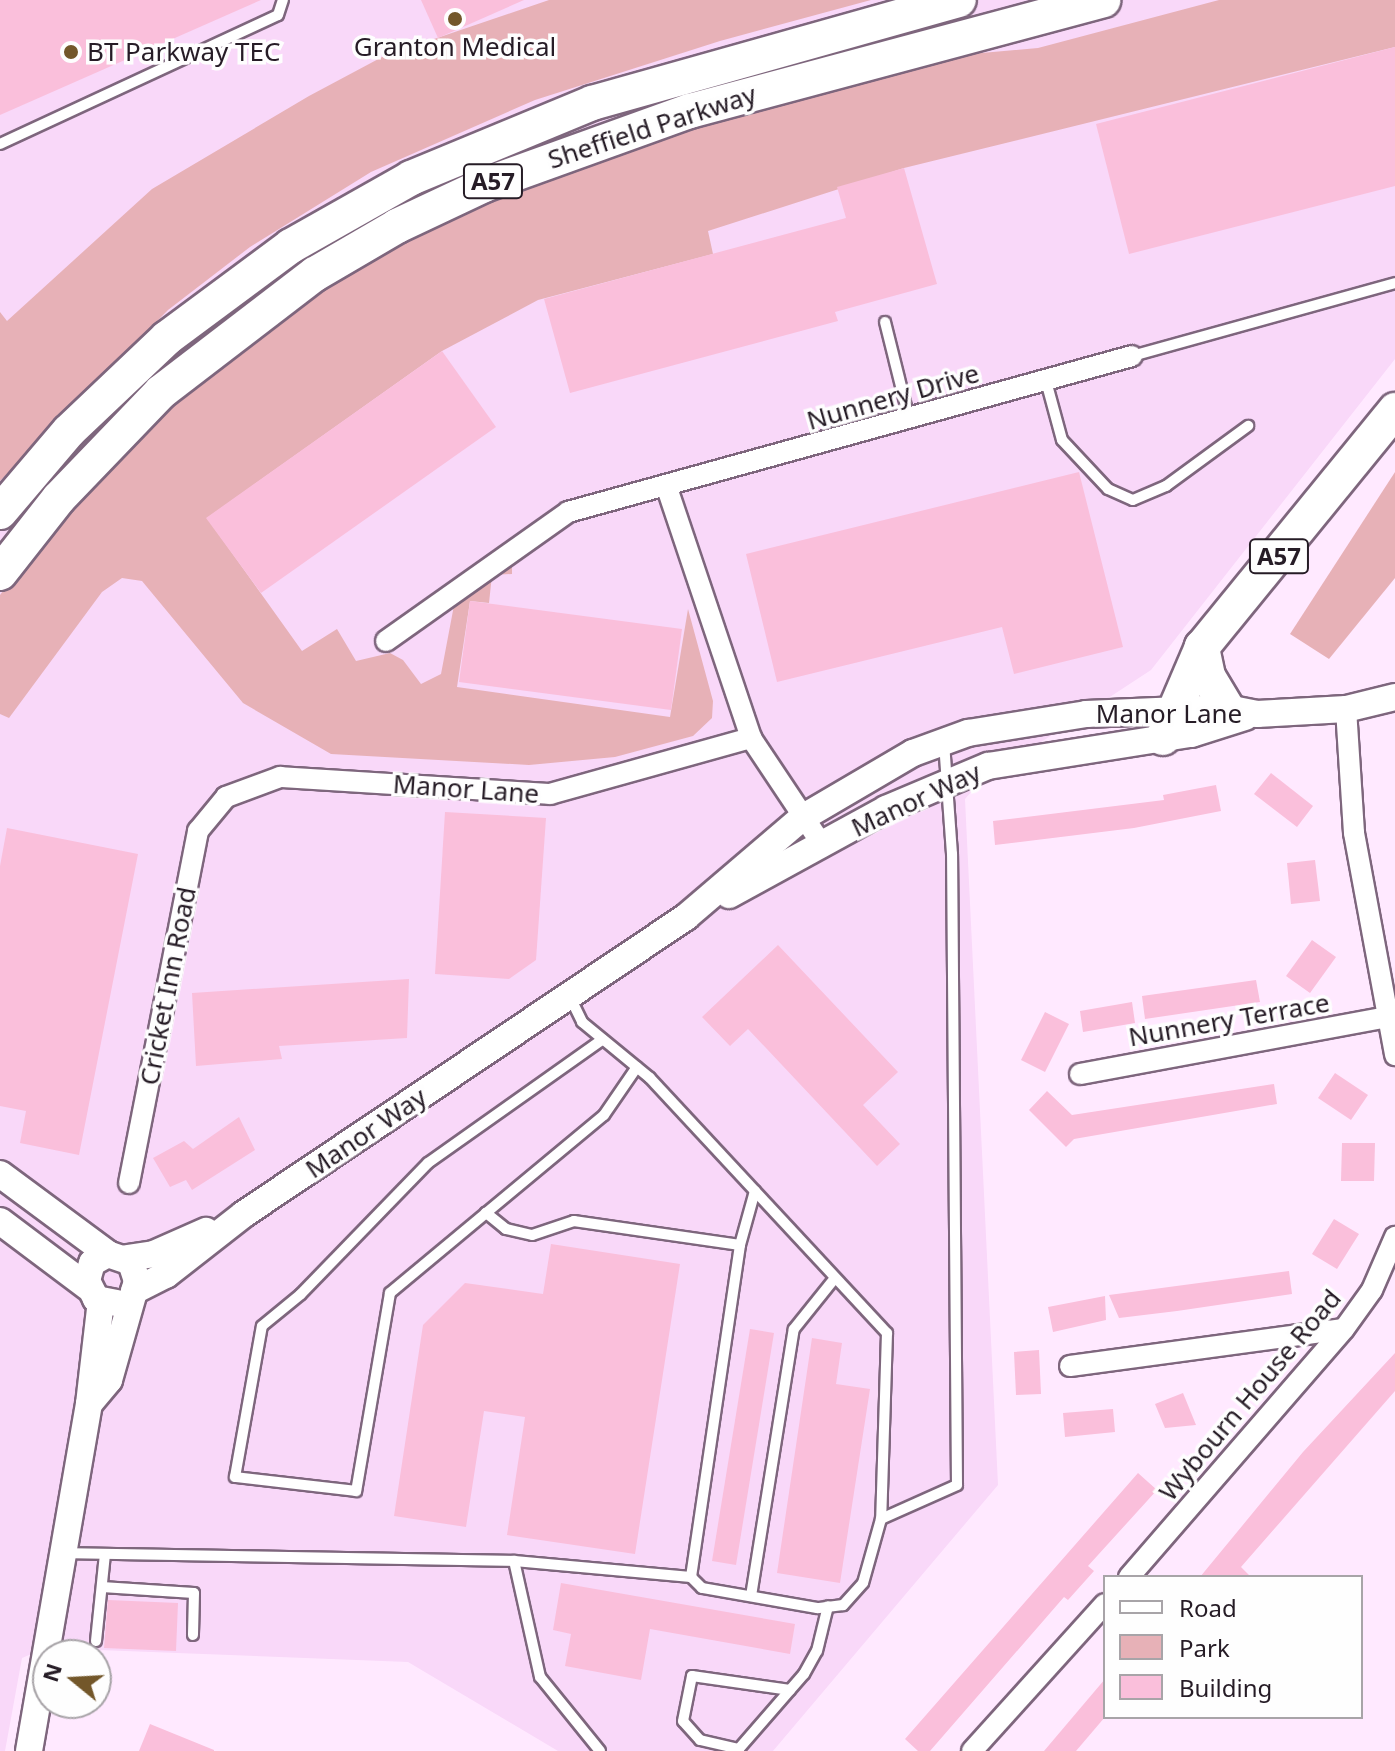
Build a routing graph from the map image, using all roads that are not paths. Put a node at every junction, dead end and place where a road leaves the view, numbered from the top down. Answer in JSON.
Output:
{"nodes":[{"id":1,"x":283,"y":0,"type":"edge"},
{"id":2,"x":959,"y":0,"type":"edge"},
{"id":3,"x":1103,"y":0,"type":"edge"},
{"id":4,"x":0,"y":144,"type":"edge"},
{"id":5,"x":1395,"y":283,"type":"edge"},
{"id":6,"x":885,"y":322,"type":"dead end"},
{"id":7,"x":1132,"y":356,"type":"joint"},
{"id":8,"x":1046,"y":381,"type":"junction"},
{"id":9,"x":1395,"y":410,"type":"edge"},
{"id":10,"x":910,"y":420,"type":"junction"},
{"id":11,"x":1248,"y":426,"type":"dead end"},
{"id":12,"x":667,"y":488,"type":"junction"},
{"id":13,"x":0,"y":512,"type":"edge"},
{"id":14,"x":0,"y":573,"type":"edge"},
{"id":15,"x":386,"y":641,"type":"dead end"},
{"id":16,"x":1202,"y":647,"type":"junction"},
{"id":17,"x":1395,"y":697,"type":"edge"},
{"id":18,"x":1346,"y":709,"type":"junction"},
{"id":19,"x":1242,"y":711,"type":"junction"},
{"id":20,"x":1168,"y":724,"type":"junction"},
{"id":21,"x":751,"y":738,"type":"junction"},
{"id":22,"x":944,"y":740,"type":"junction"},
{"id":23,"x":947,"y":782,"type":"junction"},
{"id":24,"x":226,"y":797,"type":"joint"},
{"id":25,"x":802,"y":818,"type":"junction"},
{"id":26,"x":823,"y":846,"type":"junction"},
{"id":27,"x":686,"y":917,"type":"junction"},
{"id":28,"x":570,"y":997,"type":"junction"},
{"id":29,"x":1388,"y":1017,"type":"junction"},
{"id":30,"x":603,"y":1039,"type":"junction"},
{"id":31,"x":1395,"y":1055,"type":"edge"},
{"id":32,"x":637,"y":1067,"type":"junction"},
{"id":33,"x":1080,"y":1074,"type":"dead end"},
{"id":34,"x":0,"y":1174,"type":"edge"},
{"id":35,"x":129,"y":1183,"type":"dead end"},
{"id":36,"x":755,"y":1191,"type":"junction"},
{"id":37,"x":486,"y":1213,"type":"junction"},
{"id":38,"x":244,"y":1214,"type":"junction"},
{"id":39,"x":0,"y":1221,"type":"edge"},
{"id":40,"x":1395,"y":1237,"type":"edge"},
{"id":41,"x":740,"y":1245,"type":"junction"},
{"id":42,"x":118,"y":1256,"type":"junction"},
{"id":43,"x":835,"y":1278,"type":"junction"},
{"id":44,"x":133,"y":1293,"type":"junction"},
{"id":45,"x":94,"y":1294,"type":"junction"},
{"id":46,"x":1344,"y":1329,"type":"junction"},
{"id":47,"x":1070,"y":1366,"type":"dead end"},
{"id":48,"x":89,"y":1404,"type":"junction"},
{"id":49,"x":881,"y":1519,"type":"junction"},
{"id":50,"x":62,"y":1553,"type":"junction"},
{"id":51,"x":105,"y":1554,"type":"junction"},
{"id":52,"x":514,"y":1561,"type":"junction"},
{"id":53,"x":1131,"y":1575,"type":"edge"},
{"id":54,"x":691,"y":1577,"type":"junction"},
{"id":55,"x":102,"y":1587,"type":"junction"},
{"id":56,"x":751,"y":1596,"type":"junction"},
{"id":57,"x":828,"y":1606,"type":"junction"},
{"id":58,"x":1103,"y":1606,"type":"edge"},
{"id":59,"x":193,"y":1635,"type":"dead end"},
{"id":60,"x":96,"y":1639,"type":"edge"},
{"id":61,"x":790,"y":1690,"type":"junction"},
{"id":62,"x":31,"y":1750,"type":"edge"},
{"id":63,"x":738,"y":1750,"type":"edge"},
{"id":64,"x":600,"y":1751,"type":"edge"},
{"id":65,"x":972,"y":1751,"type":"edge"}],
"edges":[{"from":1,"to":4,"type":"lane"},
{"from":2,"to":13,"type":"highway","name":"Sheffield Parkway","number":"A57"},
{"from":3,"to":14,"type":"highway","name":"Sheffield Parkway","number":"A57"},
{"from":5,"to":7,"type":"lane"},
{"from":6,"to":10,"type":"lane"},
{"from":7,"to":8,"type":"street","name":"Nunnery Drive"},
{"from":8,"to":10,"type":"street","name":"Nunnery Drive"},
{"from":8,"to":11,"type":"lane"},
{"from":9,"to":16,"type":"highway","number":"A57"},
{"from":10,"to":12,"type":"street","name":"Nunnery Drive"},
{"from":12,"to":15,"type":"street","name":"Nunnery Drive"},
{"from":12,"to":21,"type":"street"},
{"from":16,"to":19,"type":"highway"},
{"from":16,"to":20,"type":"highway","number":"A57"},
{"from":17,"to":18,"type":"street","name":"Manor Lane"},
{"from":18,"to":19,"type":"street","name":"Manor Lane"},
{"from":18,"to":29,"type":"street"},
{"from":19,"to":20,"type":"street","name":"Manor Lane"},
{"from":20,"to":22,"type":"street","name":"Manor Lane"},
{"from":20,"to":23,"type":"street","name":"Manor Way"},
{"from":21,"to":24,"type":"street","name":"Manor Lane"},
{"from":21,"to":25,"type":"street"},
{"from":22,"to":23,"type":"lane"},
{"from":22,"to":25,"type":"street","name":"Manor Way"},
{"from":23,"to":26,"type":"street","name":"Manor Way"},
{"from":23,"to":49,"type":"lane"},
{"from":24,"to":35,"type":"street","name":"Cricket Inn Road"},
{"from":25,"to":26,"type":"street"},
{"from":25,"to":27,"type":"street","name":"Manor Way"},
{"from":26,"to":27,"type":"street","name":"Manor Way"},
{"from":27,"to":28,"type":"street","name":"Manor Way"},
{"from":28,"to":30,"type":"lane"},
{"from":28,"to":38,"type":"street","name":"Manor Way"},
{"from":29,"to":31,"type":"street"},
{"from":29,"to":33,"type":"street","name":"Nunnery Terrace"},
{"from":30,"to":32,"type":"lane"},
{"from":30,"to":37,"type":"lane"},
{"from":32,"to":36,"type":"lane"},
{"from":32,"to":37,"type":"lane"},
{"from":34,"to":42,"type":"street"},
{"from":36,"to":41,"type":"lane"},
{"from":36,"to":43,"type":"lane"},
{"from":37,"to":41,"type":"lane"},
{"from":38,"to":42,"type":"street","name":"Manor Way"},
{"from":38,"to":44,"type":"street","name":"Manor Way"},
{"from":39,"to":45,"type":"street"},
{"from":40,"to":46,"type":"street","name":"Wybourn House Road"},
{"from":41,"to":54,"type":"lane"},
{"from":42,"to":44,"type":"street"},
{"from":42,"to":45,"type":"street"},
{"from":43,"to":49,"type":"lane"},
{"from":43,"to":56,"type":"lane"},
{"from":44,"to":45,"type":"street","name":"Manor Way"},
{"from":44,"to":48,"type":"street"},
{"from":45,"to":48,"type":"street"},
{"from":46,"to":47,"type":"street"},
{"from":46,"to":53,"type":"street","name":"Wybourn House Road"},
{"from":48,"to":50,"type":"street"},
{"from":49,"to":57,"type":"lane"},
{"from":50,"to":51,"type":"lane"},
{"from":50,"to":62,"type":"street"},
{"from":51,"to":52,"type":"lane"},
{"from":51,"to":55,"type":"lane"},
{"from":52,"to":54,"type":"lane"},
{"from":52,"to":64,"type":"lane"},
{"from":54,"to":56,"type":"lane"},
{"from":55,"to":59,"type":"lane"},
{"from":55,"to":60,"type":"lane"},
{"from":56,"to":57,"type":"lane"},
{"from":57,"to":61,"type":"lane"},
{"from":58,"to":65,"type":"street"},
{"from":61,"to":63,"type":"lane"},
{"from":61,"to":63,"type":"lane"}]}
